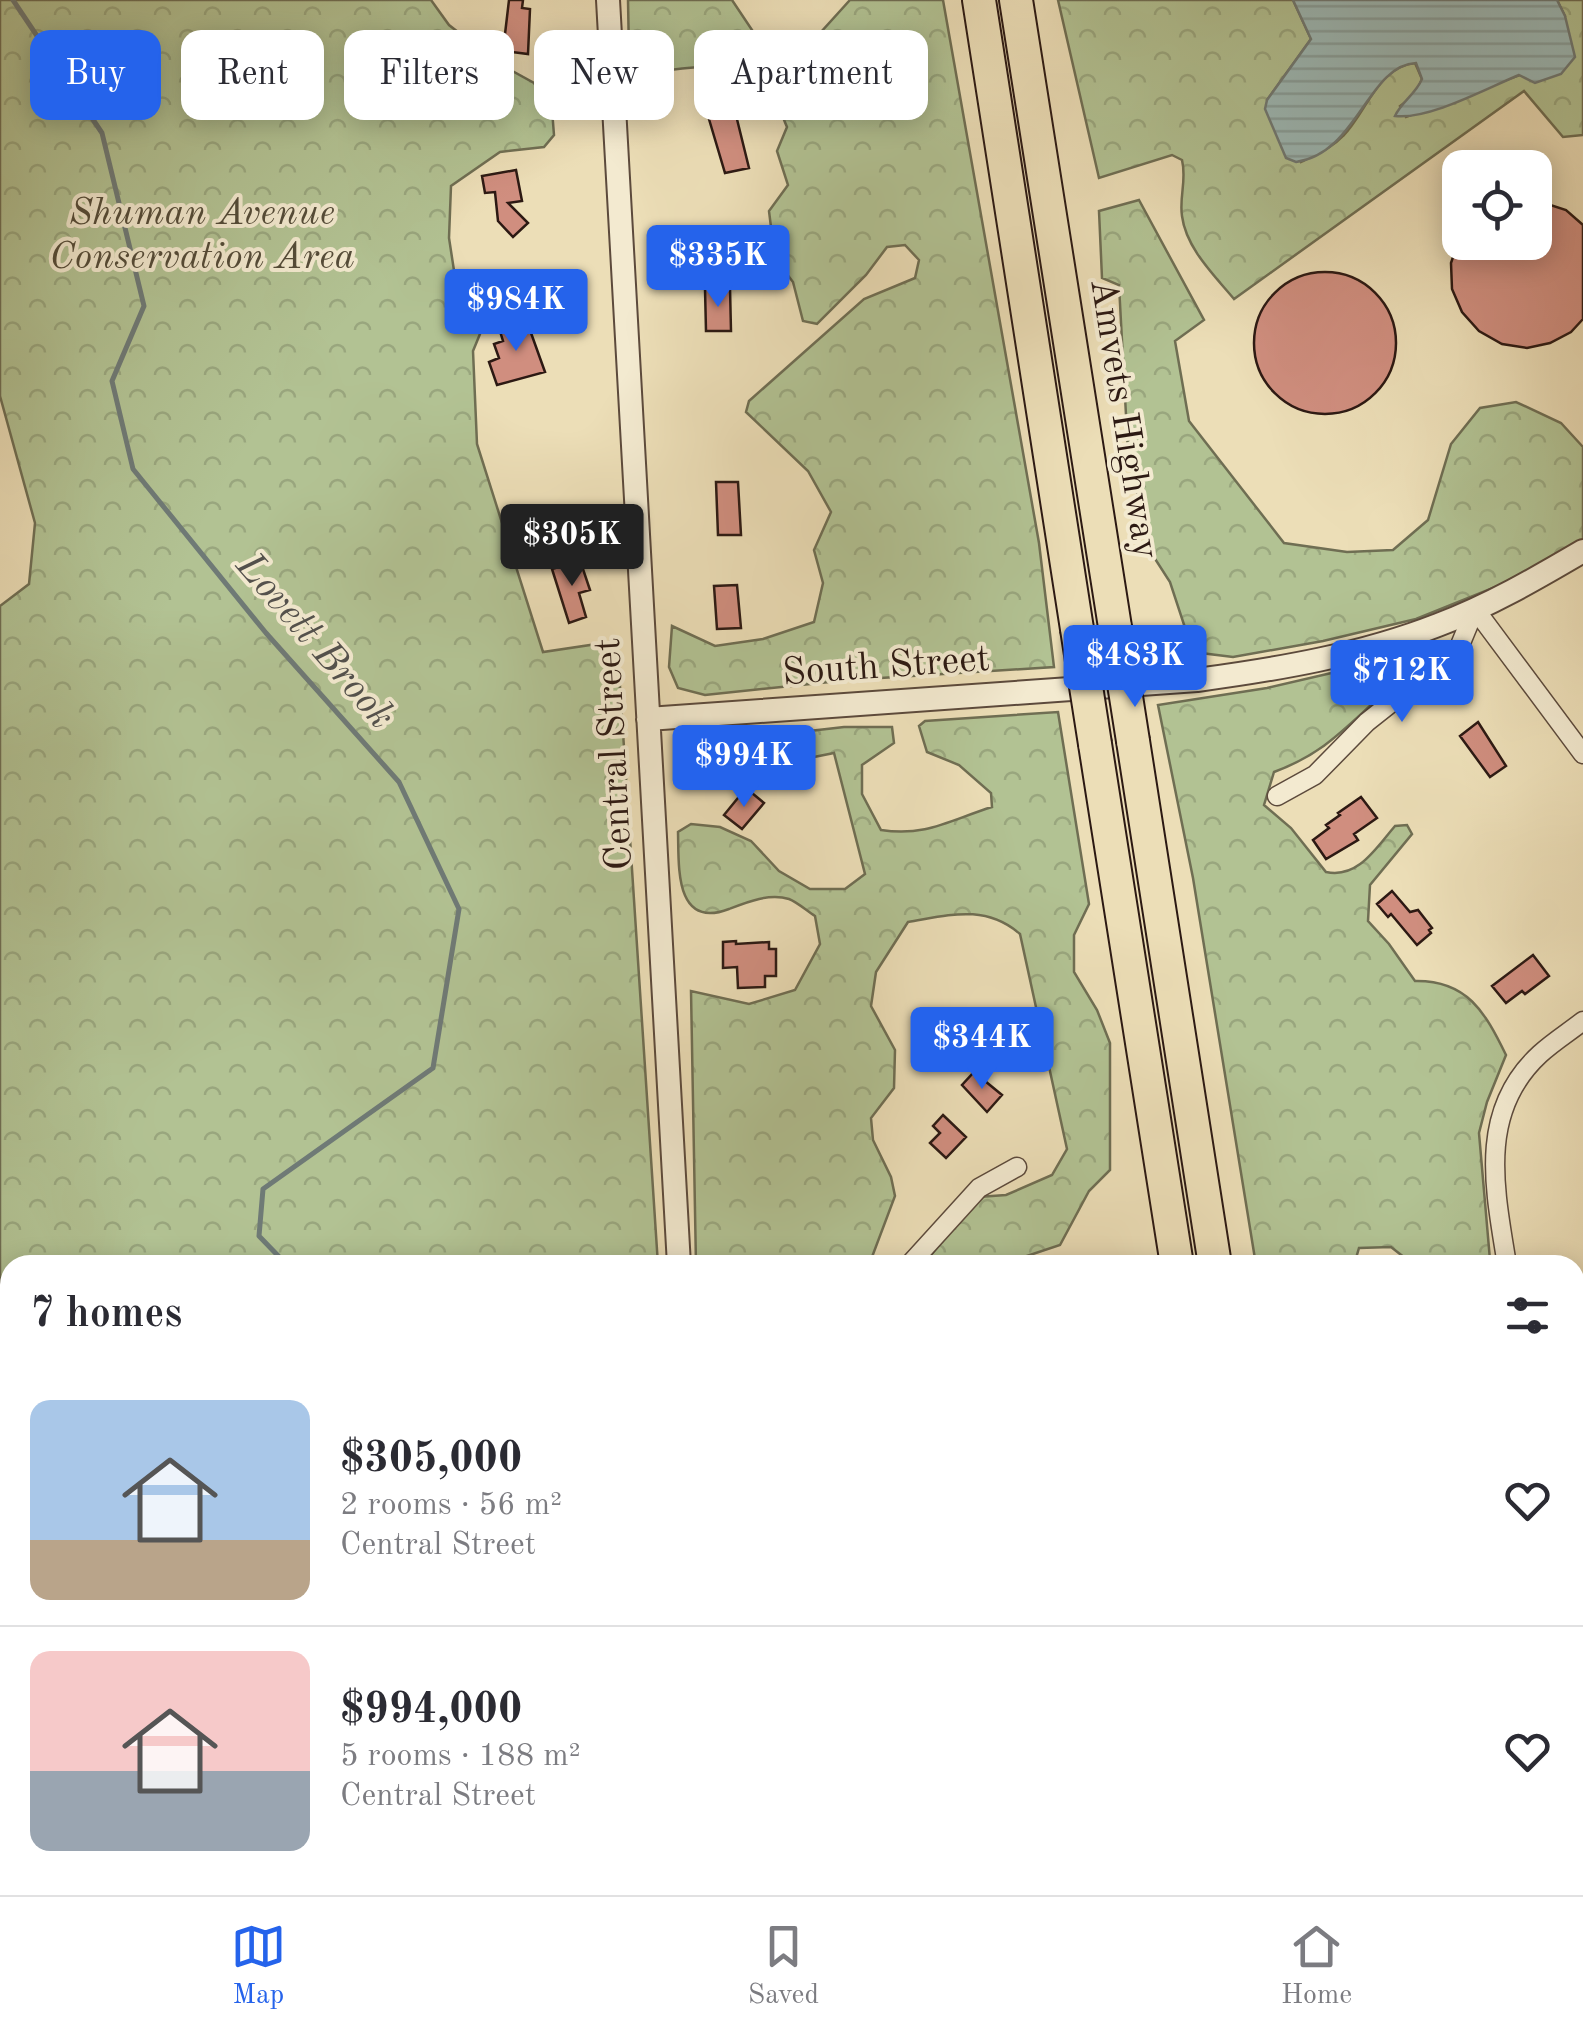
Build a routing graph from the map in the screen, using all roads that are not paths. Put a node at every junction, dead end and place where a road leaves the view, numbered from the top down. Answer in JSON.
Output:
{"nodes":[{"id":1,"x":608,"y":0,"type":"edge"},
{"id":2,"x":979,"y":0,"type":"edge"},
{"id":3,"x":1016,"y":0,"type":"edge"},
{"id":4,"x":1583,"y":550,"type":"edge"},
{"id":5,"x":1475,"y":608,"type":"junction"},
{"id":6,"x":648,"y":719,"type":"junction"},
{"id":7,"x":1583,"y":754,"type":"edge"},
{"id":8,"x":1277,"y":796,"type":"dead end"},
{"id":9,"x":1583,"y":1021,"type":"edge"},
{"id":10,"x":1017,"y":1167,"type":"dead end"},
{"id":11,"x":678,"y":1255,"type":"edge"},
{"id":12,"x":919,"y":1255,"type":"edge"},
{"id":13,"x":1175,"y":1255,"type":"edge"},
{"id":14,"x":1212,"y":1255,"type":"edge"},
{"id":15,"x":1506,"y":1255,"type":"edge"}],
"edges":[{"from":1,"to":6,"type":"street","name":"Central Street"},
{"from":2,"to":13,"type":"highway","name":"Amvets Highway","bridge":true},
{"from":3,"to":14,"type":"highway","name":"Amvets Highway","bridge":true},
{"from":4,"to":5,"type":"street","name":"South Street"},
{"from":5,"to":6,"type":"street","name":"South Street"},
{"from":5,"to":7,"type":"street"},
{"from":5,"to":8,"type":"street"},
{"from":6,"to":11,"type":"street","name":"Central Street"},
{"from":9,"to":15,"type":"street"},
{"from":10,"to":12,"type":"street"}]}
